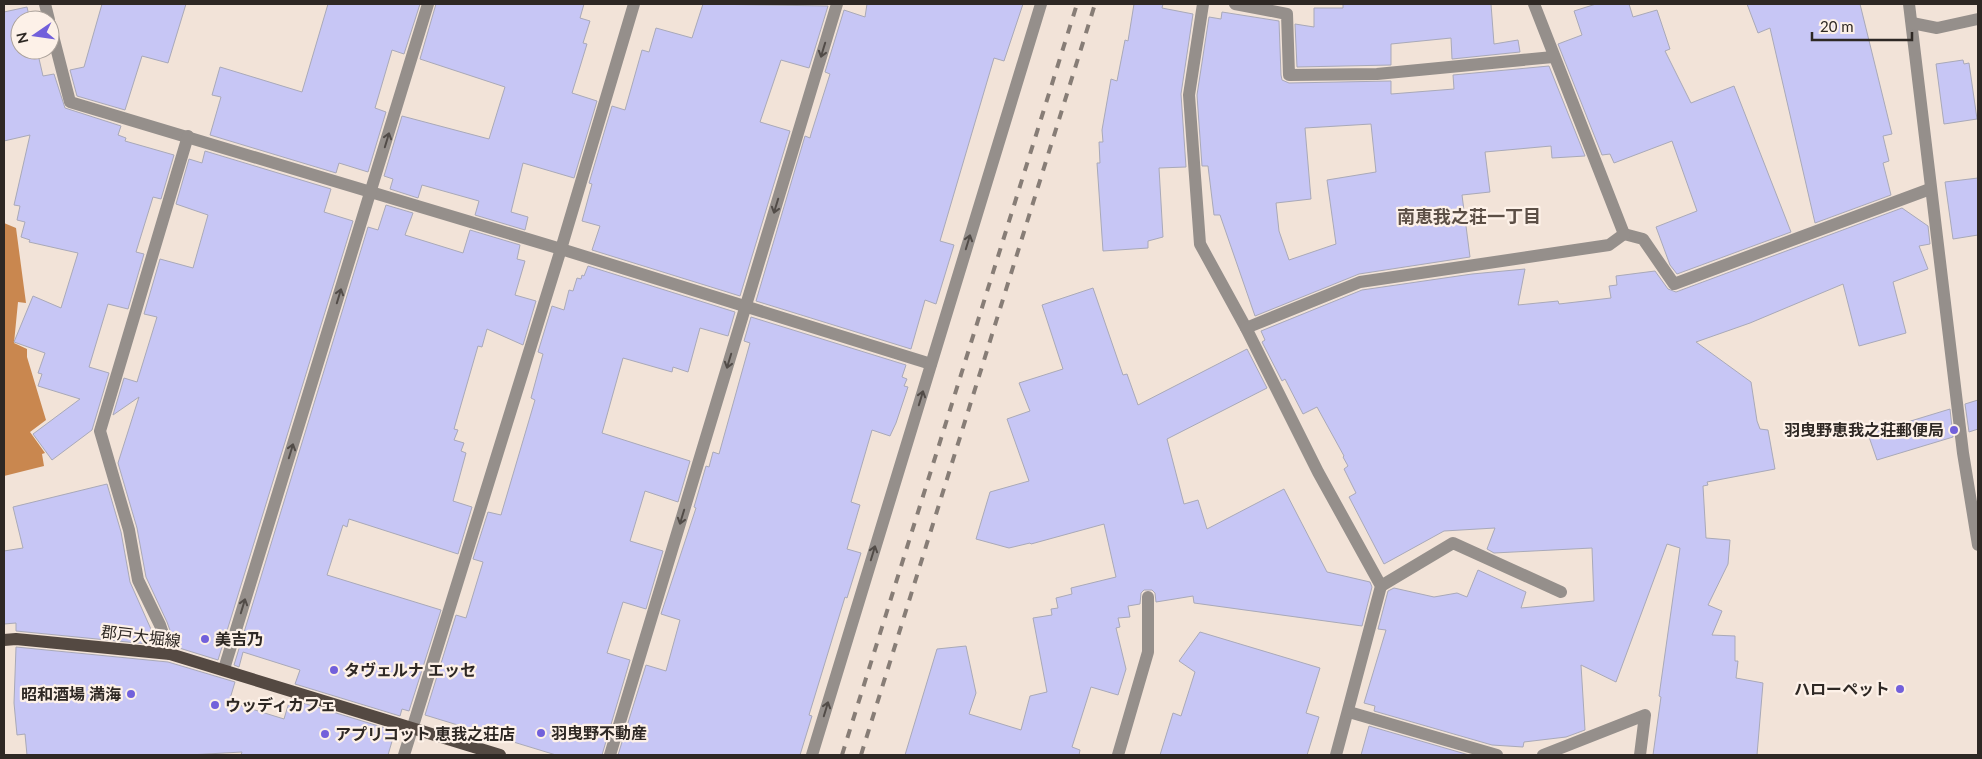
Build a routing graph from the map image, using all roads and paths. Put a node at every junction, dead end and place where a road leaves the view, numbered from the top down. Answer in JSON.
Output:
{"nodes":[{"id":1,"x":428,"y":4,"type":"edge"},
{"id":2,"x":634,"y":4,"type":"edge"},
{"id":3,"x":837,"y":4,"type":"edge"},
{"id":4,"x":1041,"y":4,"type":"edge"},
{"id":5,"x":1203,"y":4,"type":"edge"},
{"id":6,"x":1235,"y":4,"type":"edge"},
{"id":7,"x":1534,"y":4,"type":"edge"},
{"id":8,"x":1909,"y":4,"type":"edge"},
{"id":9,"x":1978,"y":19,"type":"edge"},
{"id":10,"x":1912,"y":23,"type":"junction"},
{"id":11,"x":1553,"y":57,"type":"junction"},
{"id":12,"x":59,"y":60,"type":"edge"},
{"id":13,"x":188,"y":136,"type":"junction"},
{"id":14,"x":1930,"y":189,"type":"junction"},
{"id":15,"x":371,"y":193,"type":"junction"},
{"id":16,"x":1624,"y":234,"type":"junction"},
{"id":17,"x":561,"y":249,"type":"junction"},
{"id":18,"x":745,"y":307,"type":"junction"},
{"id":19,"x":1246,"y":328,"type":"junction"},
{"id":20,"x":931,"y":364,"type":"junction"},
{"id":21,"x":1978,"y":545,"type":"edge"},
{"id":22,"x":1381,"y":586,"type":"junction"},
{"id":23,"x":1561,"y":592,"type":"dead end"},
{"id":24,"x":1148,"y":597,"type":"dead end"},
{"id":25,"x":4,"y":640,"type":"edge"},
{"id":26,"x":170,"y":654,"type":"junction"},
{"id":27,"x":224,"y":669,"type":"junction"},
{"id":28,"x":1349,"y":712,"type":"junction"},
{"id":29,"x":412,"y":728,"type":"junction"},
{"id":30,"x":404,"y":755,"type":"edge"},
{"id":31,"x":500,"y":755,"type":"edge"},
{"id":32,"x":610,"y":755,"type":"edge"},
{"id":33,"x":812,"y":755,"type":"edge"},
{"id":34,"x":1118,"y":755,"type":"edge"},
{"id":35,"x":1336,"y":755,"type":"edge"},
{"id":36,"x":1497,"y":755,"type":"edge"},
{"id":37,"x":1544,"y":755,"type":"edge"},
{"id":38,"x":1640,"y":755,"type":"edge"}],
"edges":[{"from":15,"to":1,"type":"street","one_way":true},
{"from":2,"to":17,"type":"street"},
{"from":3,"to":18,"type":"street","one_way":true},
{"from":20,"to":4,"type":"street","one_way":true},
{"from":5,"to":19,"type":"street"},
{"from":6,"to":11,"type":"street"},
{"from":7,"to":11,"type":"street"},
{"from":8,"to":10,"type":"street"},
{"from":9,"to":10,"type":"street"},
{"from":10,"to":14,"type":"street"},
{"from":11,"to":16,"type":"street"},
{"from":12,"to":13,"type":"street"},
{"from":13,"to":15,"type":"street"},
{"from":13,"to":26,"type":"street"},
{"from":14,"to":16,"type":"street"},
{"from":14,"to":21,"type":"street"},
{"from":15,"to":17,"type":"street"},
{"from":27,"to":15,"type":"street","one_way":true},
{"from":16,"to":19,"type":"street"},
{"from":17,"to":18,"type":"street"},
{"from":17,"to":29,"type":"street"},
{"from":18,"to":20,"type":"street"},
{"from":18,"to":32,"type":"street","one_way":true},
{"from":19,"to":22,"type":"street"},
{"from":33,"to":20,"type":"street","one_way":true},
{"from":22,"to":23,"type":"street"},
{"from":22,"to":28,"type":"street"},
{"from":24,"to":34,"type":"street"},
{"from":25,"to":26,"type":"main road","name":"郡戸大堀線"},
{"from":26,"to":27,"type":"main road","name":"郡戸大堀線"},
{"from":27,"to":29,"type":"main road","name":"郡戸大堀線"},
{"from":28,"to":35,"type":"street"},
{"from":28,"to":36,"type":"street"},
{"from":29,"to":30,"type":"street"},
{"from":29,"to":31,"type":"main road","name":"郡戸大堀線"},
{"from":37,"to":38,"type":"street"}]}
